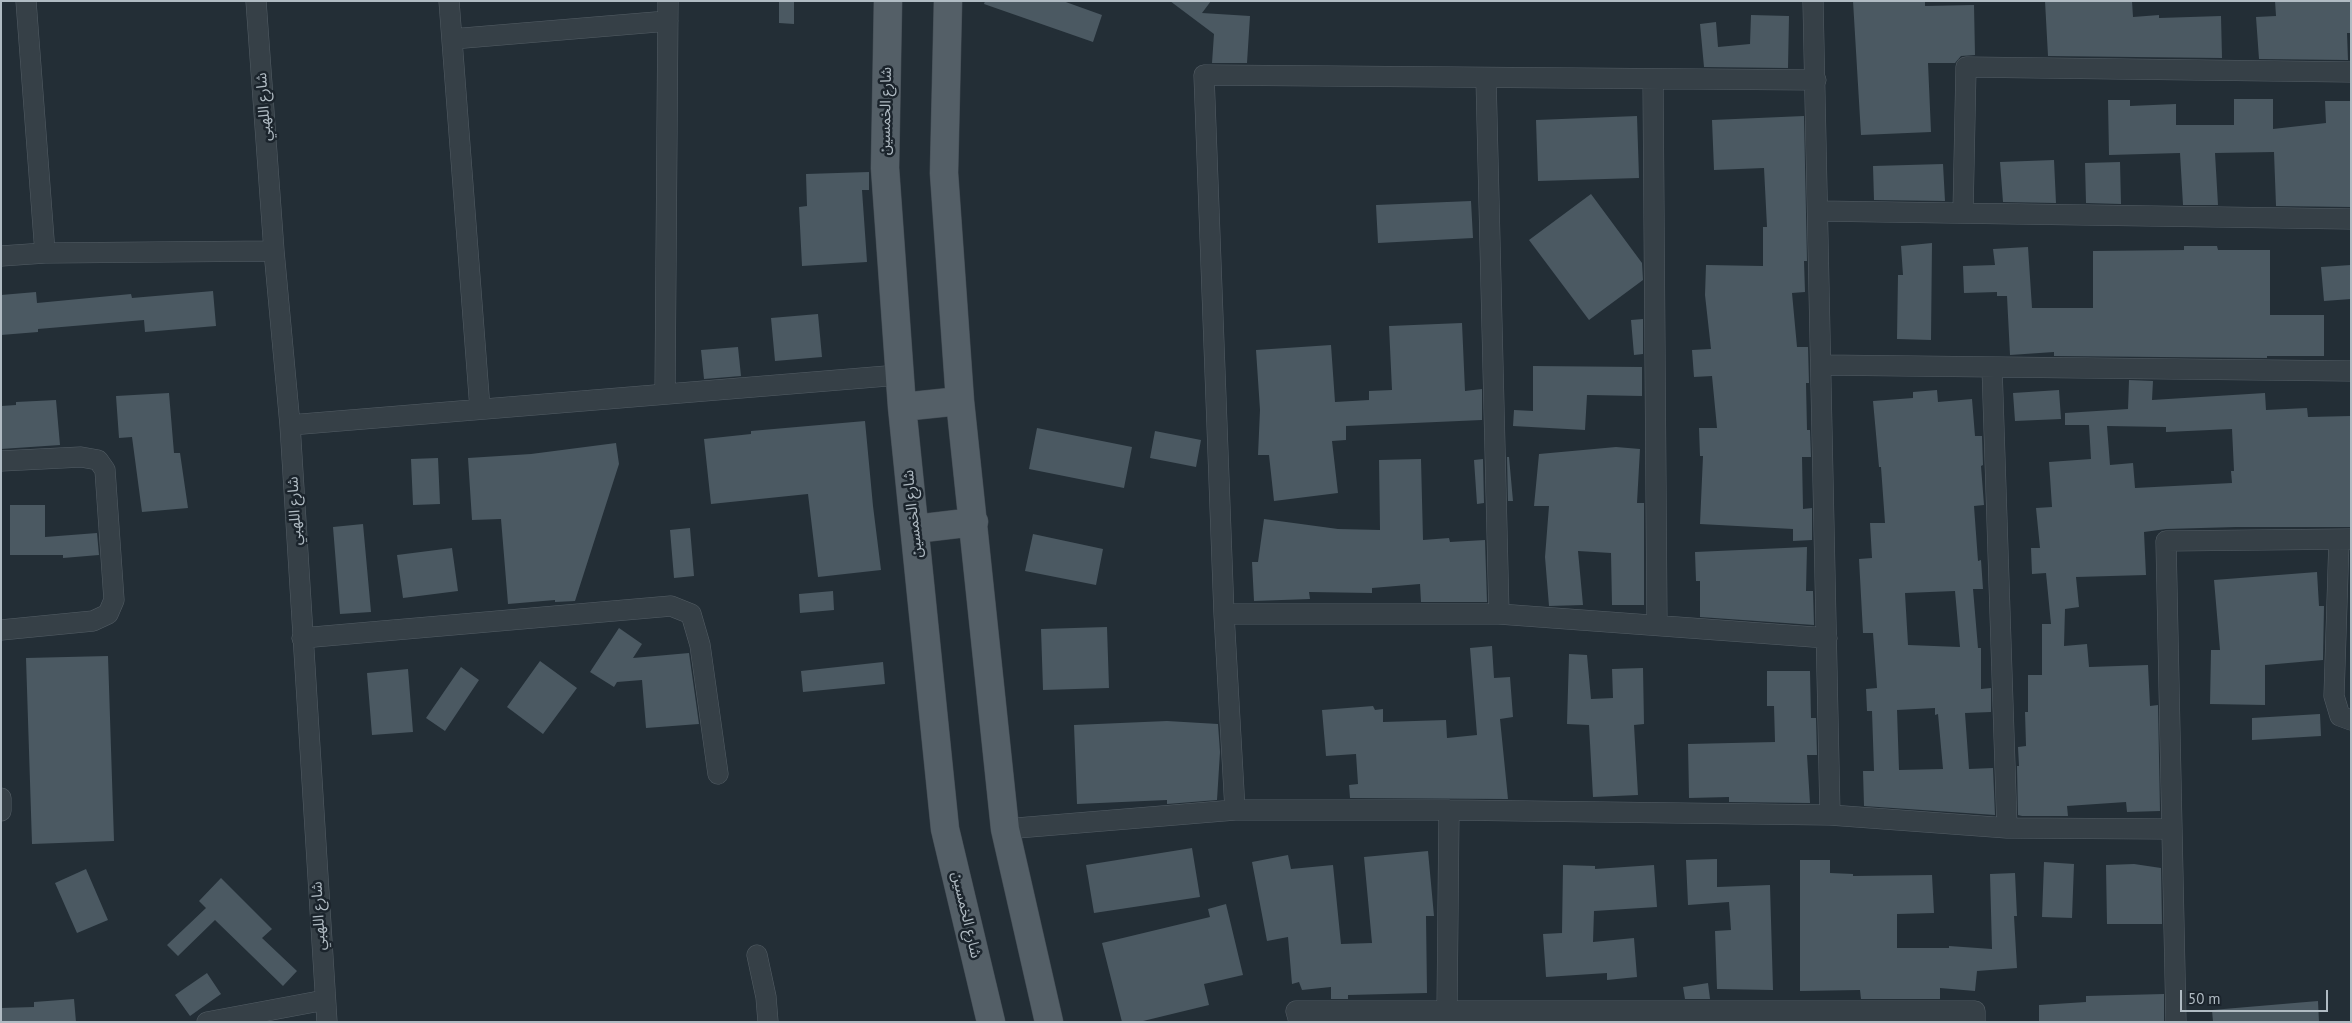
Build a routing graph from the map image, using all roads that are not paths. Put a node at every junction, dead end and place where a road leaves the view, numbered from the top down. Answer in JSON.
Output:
{"nodes":[{"id":1,"x":26,"y":1,"type":"edge"},
{"id":2,"x":256,"y":1,"type":"edge"},
{"id":3,"x":449,"y":1,"type":"edge"},
{"id":4,"x":888,"y":1,"type":"edge"},
{"id":5,"x":948,"y":1,"type":"edge"},
{"id":6,"x":1813,"y":1,"type":"edge"},
{"id":7,"x":668,"y":11,"type":"edge"},
{"id":8,"x":452,"y":39,"type":"junction"},
{"id":9,"x":2351,"y":72,"type":"edge"},
{"id":10,"x":1486,"y":78,"type":"junction"},
{"id":11,"x":1653,"y":79,"type":"junction"},
{"id":12,"x":1816,"y":80,"type":"junction"},
{"id":13,"x":1818,"y":211,"type":"junction"},
{"id":14,"x":1963,"y":213,"type":"junction"},
{"id":15,"x":2351,"y":219,"type":"edge"},
{"id":16,"x":274,"y":251,"type":"junction"},
{"id":17,"x":45,"y":253,"type":"junction"},
{"id":18,"x":1,"y":256,"type":"edge"},
{"id":19,"x":1821,"y":365,"type":"junction"},
{"id":20,"x":1992,"y":367,"type":"junction"},
{"id":21,"x":2351,"y":371,"type":"edge"},
{"id":22,"x":899,"y":375,"type":"junction"},
{"id":23,"x":665,"y":394,"type":"junction"},
{"id":24,"x":960,"y":401,"type":"junction"},
{"id":25,"x":902,"y":407,"type":"junction"},
{"id":26,"x":480,"y":409,"type":"junction"},
{"id":27,"x":290,"y":424,"type":"junction"},
{"id":28,"x":1,"y":461,"type":"edge"},
{"id":29,"x":974,"y":522,"type":"junction"},
{"id":30,"x":915,"y":529,"type":"junction"},
{"id":31,"x":2345,"y":540,"type":"edge"},
{"id":32,"x":1224,"y":614,"type":"junction"},
{"id":33,"x":1499,"y":614,"type":"junction"},
{"id":34,"x":1657,"y":624,"type":"junction"},
{"id":35,"x":1,"y":630,"type":"edge"},
{"id":36,"x":302,"y":638,"type":"junction"},
{"id":37,"x":1827,"y":638,"type":"junction"},
{"id":38,"x":2351,"y":720,"type":"edge"},
{"id":39,"x":718,"y":774,"type":"dead end"},
{"id":40,"x":1,"y":798,"type":"edge"},
{"id":41,"x":1235,"y":810,"type":"junction"},
{"id":42,"x":1449,"y":810,"type":"junction"},
{"id":43,"x":1,"y":811,"type":"edge"},
{"id":44,"x":1830,"y":815,"type":"junction"},
{"id":45,"x":2007,"y":828,"type":"junction"},
{"id":46,"x":1005,"y":829,"type":"junction"},
{"id":47,"x":2171,"y":830,"type":"junction"},
{"id":48,"x":757,"y":955,"type":"dead end"},
{"id":49,"x":324,"y":1000,"type":"junction"},
{"id":50,"x":1446,"y":1011,"type":"junction"},
{"id":51,"x":207,"y":1022,"type":"edge"},
{"id":52,"x":327,"y":1022,"type":"edge"},
{"id":53,"x":768,"y":1022,"type":"edge"},
{"id":54,"x":991,"y":1022,"type":"edge"},
{"id":55,"x":1049,"y":1022,"type":"edge"},
{"id":56,"x":1299,"y":1022,"type":"edge"},
{"id":57,"x":1975,"y":1022,"type":"edge"},
{"id":58,"x":2176,"y":1022,"type":"edge"}],
"edges":[{"from":1,"to":17,"type":"street"},
{"from":2,"to":16,"type":"street","name":"شارع اللهبي"},
{"from":3,"to":8,"type":"street"},
{"from":4,"to":22,"type":"main road","name":"شارع الخمسين"},
{"from":5,"to":24,"type":"main road"},
{"from":6,"to":12,"type":"street"},
{"from":7,"to":8,"type":"street"},
{"from":7,"to":23,"type":"street"},
{"from":8,"to":26,"type":"street"},
{"from":9,"to":14,"type":"street"},
{"from":10,"to":11,"type":"street"},
{"from":10,"to":32,"type":"street"},
{"from":10,"to":33,"type":"street"},
{"from":11,"to":12,"type":"street"},
{"from":11,"to":34,"type":"street"},
{"from":12,"to":13,"type":"street"},
{"from":13,"to":14,"type":"street"},
{"from":13,"to":19,"type":"street"},
{"from":14,"to":15,"type":"street"},
{"from":16,"to":17,"type":"street"},
{"from":16,"to":27,"type":"street","name":"شارع اللهبي"},
{"from":17,"to":18,"type":"street"},
{"from":19,"to":20,"type":"street"},
{"from":19,"to":37,"type":"street"},
{"from":20,"to":21,"type":"street"},
{"from":20,"to":45,"type":"street"},
{"from":22,"to":23,"type":"street"},
{"from":22,"to":25,"type":"main road","name":"شارع الخمسين"},
{"from":23,"to":26,"type":"street"},
{"from":24,"to":25,"type":"main road"},
{"from":24,"to":29,"type":"main road"},
{"from":25,"to":30,"type":"main road","name":"شارع الخمسين"},
{"from":26,"to":27,"type":"street"},
{"from":27,"to":36,"type":"street","name":"شارع اللهبي"},
{"from":28,"to":35,"type":"street"},
{"from":29,"to":30,"type":"main road"},
{"from":29,"to":46,"type":"main road"},
{"from":30,"to":54,"type":"main road","name":"شارع الخمسين"},
{"from":31,"to":38,"type":"street"},
{"from":31,"to":47,"type":"street"},
{"from":32,"to":33,"type":"street"},
{"from":32,"to":41,"type":"street"},
{"from":33,"to":34,"type":"street"},
{"from":34,"to":37,"type":"street"},
{"from":36,"to":39,"type":"street"},
{"from":36,"to":49,"type":"street","name":"شارع اللهبي"},
{"from":37,"to":44,"type":"street"},
{"from":40,"to":43,"type":"street"},
{"from":41,"to":42,"type":"street"},
{"from":41,"to":46,"type":"street"},
{"from":42,"to":44,"type":"street"},
{"from":42,"to":50,"type":"street"},
{"from":44,"to":45,"type":"street"},
{"from":45,"to":47,"type":"street"},
{"from":46,"to":55,"type":"main road"},
{"from":47,"to":58,"type":"street"},
{"from":48,"to":53,"type":"street"},
{"from":49,"to":51,"type":"street"},
{"from":49,"to":52,"type":"street","name":"شارع اللهبي"},
{"from":50,"to":56,"type":"street"},
{"from":50,"to":57,"type":"street"}]}
